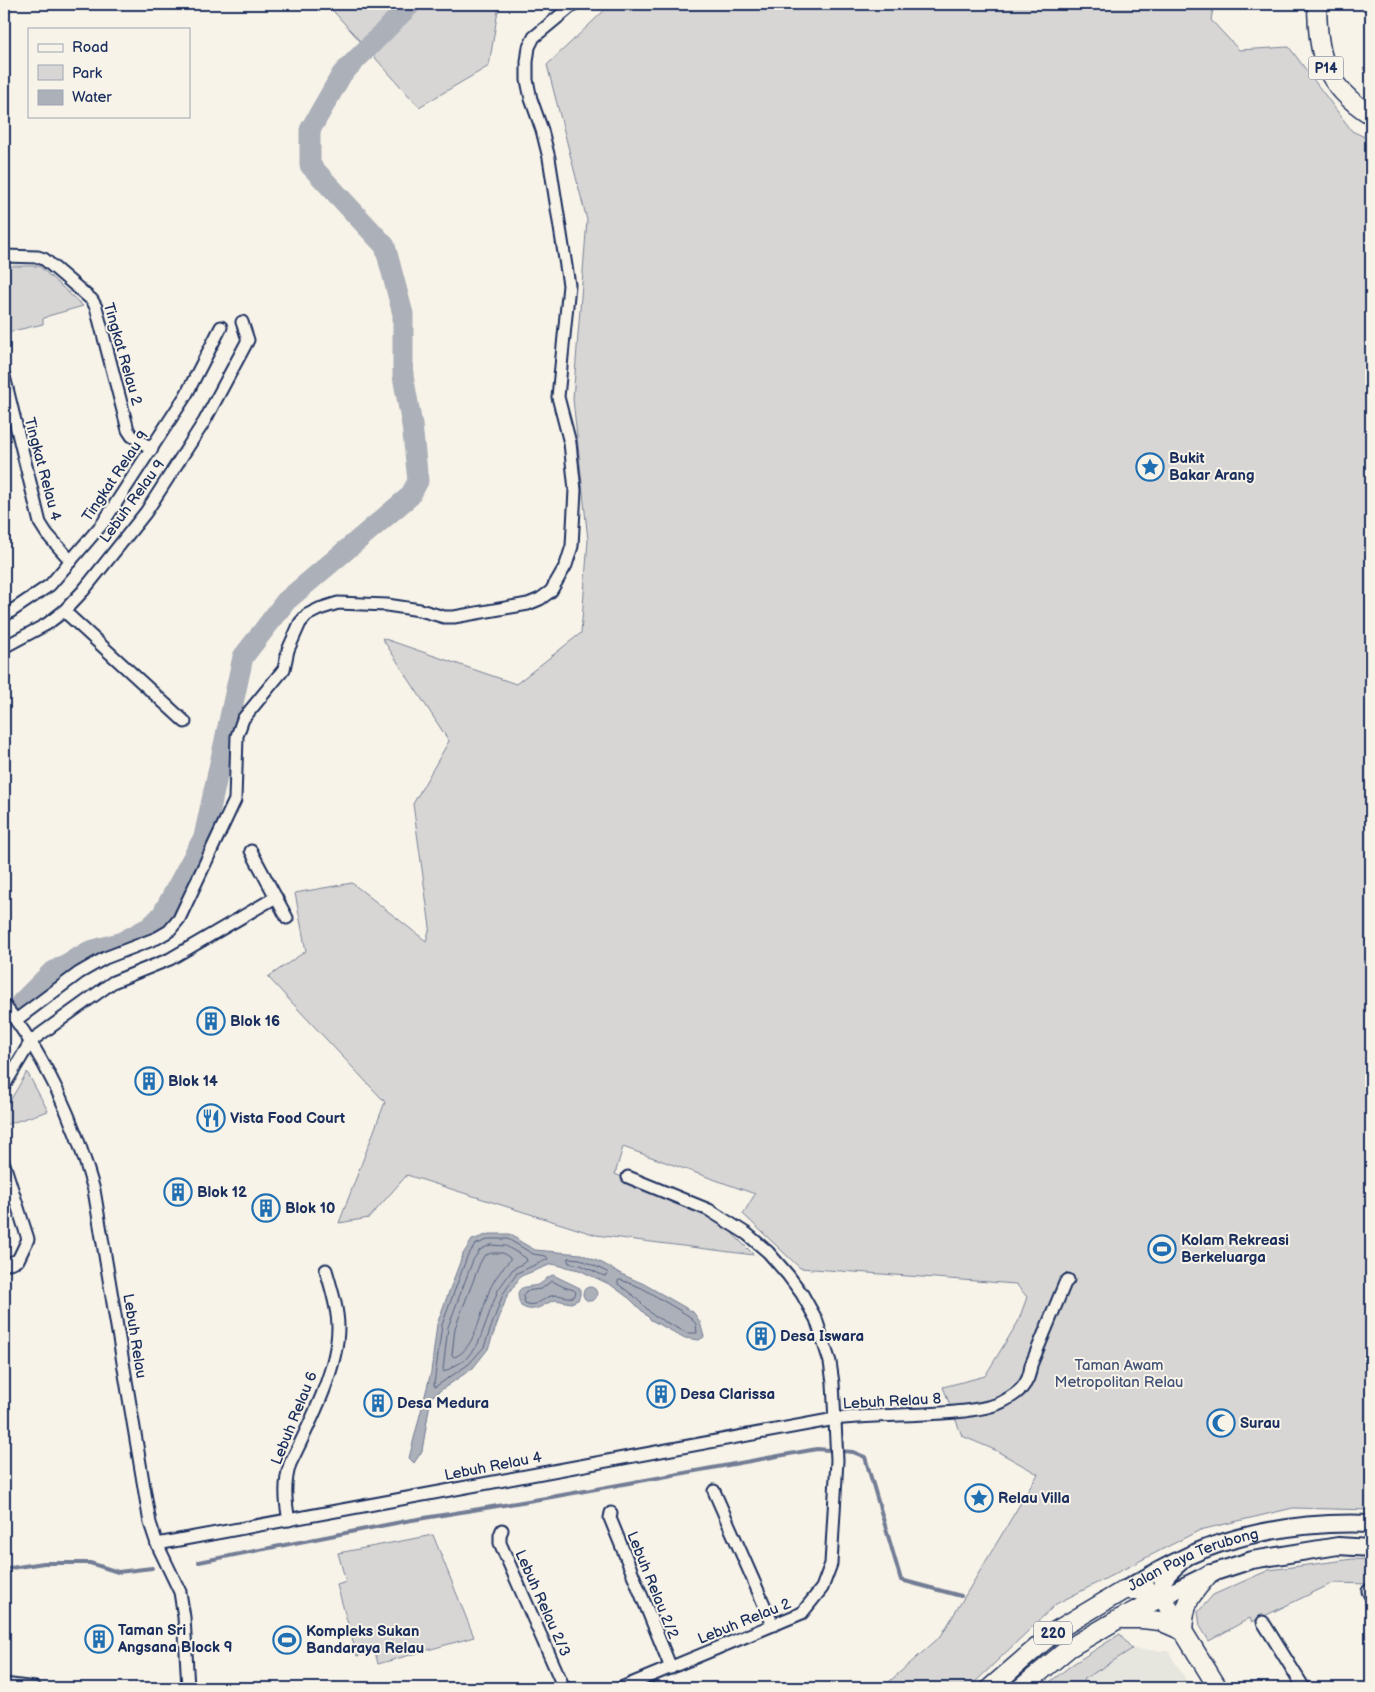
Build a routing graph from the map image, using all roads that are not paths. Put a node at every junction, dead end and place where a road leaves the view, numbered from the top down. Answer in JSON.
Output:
{"nodes":[{"id":1,"x":574,"y":4,"type":"edge"},
{"id":2,"x":1317,"y":4,"type":"edge"},
{"id":3,"x":1371,"y":116,"type":"edge"},
{"id":4,"x":4,"y":256,"type":"edge"},
{"id":5,"x":242,"y":322,"type":"dead end"},
{"id":6,"x":221,"y":327,"type":"dead end"},
{"id":7,"x":4,"y":376,"type":"edge"},
{"id":8,"x":152,"y":448,"type":"junction"},
{"id":9,"x":71,"y":561,"type":"junction"},
{"id":10,"x":64,"y":611,"type":"junction"},
{"id":11,"x":4,"y":616,"type":"edge"},
{"id":12,"x":4,"y":647,"type":"edge"},
{"id":13,"x":185,"y":722,"type":"dead end"},
{"id":14,"x":251,"y":851,"type":"dead end"},
{"id":15,"x":276,"y":897,"type":"junction"},
{"id":16,"x":287,"y":918,"type":"dead end"},
{"id":17,"x":4,"y":1005,"type":"edge"},
{"id":18,"x":16,"y":1020,"type":"junction"},
{"id":19,"x":32,"y":1041,"type":"junction"},
{"id":20,"x":4,"y":1086,"type":"edge"},
{"id":21,"x":4,"y":1164,"type":"edge"},
{"id":22,"x":628,"y":1177,"type":"dead end"},
{"id":23,"x":4,"y":1265,"type":"edge"},
{"id":24,"x":326,"y":1270,"type":"dead end"},
{"id":25,"x":1068,"y":1280,"type":"dead end"},
{"id":26,"x":834,"y":1419,"type":"junction"},
{"id":27,"x":714,"y":1491,"type":"dead end"},
{"id":28,"x":611,"y":1512,"type":"dead end"},
{"id":29,"x":289,"y":1520,"type":"junction"},
{"id":30,"x":1371,"y":1524,"type":"edge"},
{"id":31,"x":502,"y":1530,"type":"dead end"},
{"id":32,"x":157,"y":1544,"type":"junction"},
{"id":33,"x":1371,"y":1548,"type":"edge"},
{"id":34,"x":1185,"y":1558,"type":"junction"},
{"id":35,"x":1209,"y":1574,"type":"junction"},
{"id":36,"x":1124,"y":1590,"type":"junction"},
{"id":37,"x":1162,"y":1597,"type":"junction"},
{"id":38,"x":1117,"y":1620,"type":"junction"},
{"id":39,"x":1263,"y":1622,"type":"dead end"},
{"id":40,"x":773,"y":1625,"type":"junction"},
{"id":41,"x":1183,"y":1630,"type":"junction"},
{"id":42,"x":671,"y":1668,"type":"junction"},
{"id":43,"x":4,"y":1684,"type":"edge"},
{"id":44,"x":35,"y":1688,"type":"edge"},
{"id":45,"x":188,"y":1688,"type":"edge"},
{"id":46,"x":564,"y":1688,"type":"edge"},
{"id":47,"x":621,"y":1688,"type":"edge"},
{"id":48,"x":990,"y":1688,"type":"edge"},
{"id":49,"x":1021,"y":1688,"type":"edge"},
{"id":50,"x":1218,"y":1688,"type":"edge"},
{"id":51,"x":1304,"y":1688,"type":"edge"}],
"edges":[{"from":1,"to":18,"type":"street"},
{"from":2,"to":3,"type":"main road","number":"P14"},
{"from":4,"to":8,"type":"street","name":"Tingkat Relau 2"},
{"from":5,"to":10,"type":"street","name":"Lebuh Relau 9"},
{"from":6,"to":8,"type":"street","name":"Tingkat Relau 9"},
{"from":7,"to":9,"type":"street","name":"Tingkat Relau 4"},
{"from":8,"to":9,"type":"street","name":"Tingkat Relau 9"},
{"from":9,"to":11,"type":"street","name":"Tingkat Relau 9"},
{"from":10,"to":12,"type":"street","name":"Lebuh Relau 9"},
{"from":10,"to":13,"type":"street"},
{"from":14,"to":15,"type":"street"},
{"from":15,"to":16,"type":"street"},
{"from":15,"to":19,"type":"street"},
{"from":17,"to":18,"type":"street","name":"Lebuh Relau"},
{"from":18,"to":19,"type":"street","name":"Lebuh Relau"},
{"from":19,"to":20,"type":"street"},
{"from":19,"to":32,"type":"street","name":"Lebuh Relau"},
{"from":21,"to":23,"type":"street"},
{"from":22,"to":26,"type":"street","name":"Lebuh Relau 8"},
{"from":24,"to":29,"type":"street","name":"Lebuh Relau 6"},
{"from":25,"to":26,"type":"street","name":"Lebuh Relau 8"},
{"from":26,"to":29,"type":"street","name":"Lebuh Relau 4"},
{"from":26,"to":40,"type":"street","name":"Lebuh Relau 2"},
{"from":27,"to":40,"type":"street"},
{"from":28,"to":42,"type":"street","name":"Lebuh Relau 2/2"},
{"from":29,"to":32,"type":"street","name":"Lebuh Relau 4"},
{"from":30,"to":34,"type":"main road","name":"Jalan Paya Terubong","number":"220"},
{"from":31,"to":46,"type":"street","name":"Lebuh Relau 2/3"},
{"from":32,"to":45,"type":"street","name":"Lebuh Relau"},
{"from":33,"to":35,"type":"main road","name":"Jalan Paya Terubong","number":"220"},
{"from":34,"to":36,"type":"main road","name":"Jalan Paya Terubong","number":"220"},
{"from":34,"to":37,"type":"main road"},
{"from":35,"to":37,"type":"main road","name":"Jalan Paya Terubong","number":"220"},
{"from":35,"to":41,"type":"main road"},
{"from":36,"to":37,"type":"main road"},
{"from":36,"to":48,"type":"main road","name":"Jalan Paya Terubong","number":"220"},
{"from":37,"to":38,"type":"main road","name":"Jalan Paya Terubong","number":"220"},
{"from":37,"to":41,"type":"main road"},
{"from":38,"to":41,"type":"main road"},
{"from":38,"to":49,"type":"main road","name":"Jalan Paya Terubong","number":"220"},
{"from":39,"to":51,"type":"street"},
{"from":40,"to":42,"type":"street","name":"Lebuh Relau 2"},
{"from":41,"to":50,"type":"main road"},
{"from":42,"to":47,"type":"street","name":"Lebuh Relau 2"},
{"from":43,"to":44,"type":"street"}]}
